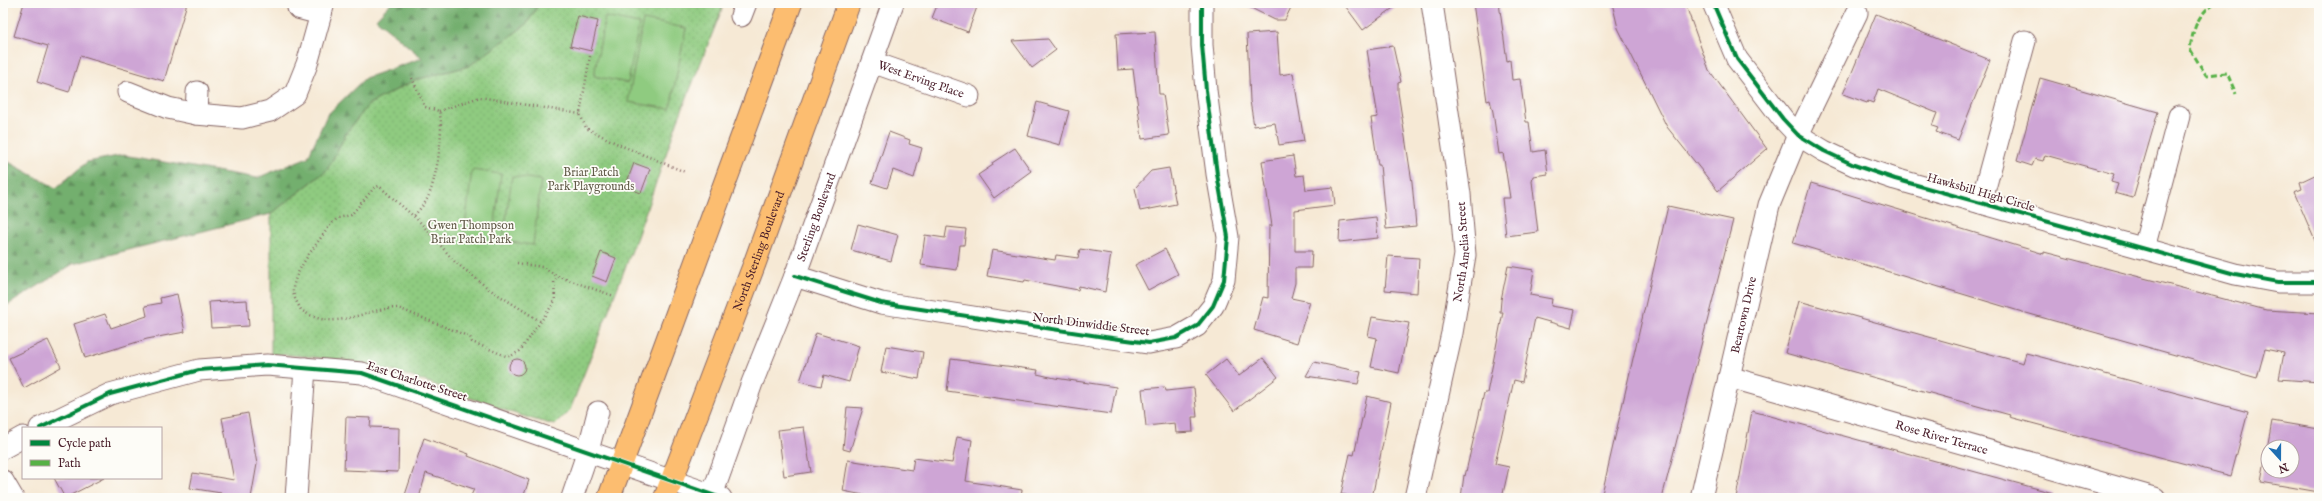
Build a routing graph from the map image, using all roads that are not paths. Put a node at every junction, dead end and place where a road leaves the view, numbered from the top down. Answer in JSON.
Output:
{"nodes":[{"id":1,"x":791,"y":3,"type":"edge"},
{"id":2,"x":893,"y":3,"type":"edge"},
{"id":3,"x":1202,"y":3,"type":"edge"},
{"id":4,"x":1432,"y":3,"type":"edge"},
{"id":5,"x":1713,"y":3,"type":"edge"},
{"id":6,"x":844,"y":4,"type":"edge"},
{"id":7,"x":298,"y":8,"type":"dead end"},
{"id":8,"x":323,"y":9,"type":"edge"},
{"id":9,"x":1856,"y":13,"type":"dead end"},
{"id":10,"x":2025,"y":42,"type":"dead end"},
{"id":11,"x":872,"y":62,"type":"junction"},
{"id":12,"x":128,"y":92,"type":"dead end"},
{"id":13,"x":197,"y":92,"type":"dead end"},
{"id":14,"x":969,"y":96,"type":"dead end"},
{"id":15,"x":196,"y":114,"type":"junction"},
{"id":16,"x":2179,"y":116,"type":"dead end"},
{"id":17,"x":1798,"y":135,"type":"junction"},
{"id":18,"x":1981,"y":203,"type":"junction"},
{"id":19,"x":2144,"y":248,"type":"junction"},
{"id":20,"x":795,"y":276,"type":"junction"},
{"id":21,"x":2319,"y":282,"type":"edge"},
{"id":22,"x":305,"y":368,"type":"junction"},
{"id":23,"x":1729,"y":377,"type":"junction"},
{"id":24,"x":598,"y":412,"type":"dead end"},
{"id":25,"x":42,"y":427,"type":"edge"},
{"id":26,"x":22,"y":438,"type":"edge"},
{"id":27,"x":3,"y":448,"type":"edge"},
{"id":28,"x":588,"y":451,"type":"junction"},
{"id":29,"x":621,"y":465,"type":"junction"},
{"id":30,"x":3,"y":482,"type":"edge"},
{"id":31,"x":668,"y":489,"type":"edge"},
{"id":32,"x":714,"y":497,"type":"edge"},
{"id":33,"x":13,"y":498,"type":"edge"},
{"id":34,"x":296,"y":498,"type":"edge"},
{"id":35,"x":572,"y":498,"type":"edge"},
{"id":36,"x":609,"y":498,"type":"edge"},
{"id":37,"x":1415,"y":498,"type":"edge"},
{"id":38,"x":1701,"y":498,"type":"edge"},
{"id":39,"x":2155,"y":498,"type":"edge"}],
"edges":[{"from":1,"to":29,"type":"main road"},
{"from":2,"to":11,"type":"street","name":"Sterling Boulevard"},
{"from":3,"to":20,"type":"street","name":"North Dinwiddie Street"},
{"from":4,"to":37,"type":"street","name":"North Amelia Street"},
{"from":5,"to":17,"type":"street","name":"Hawksbill High Circle"},
{"from":6,"to":31,"type":"main road","name":"North Sterling Boulevard"},
{"from":7,"to":8,"type":"street"},
{"from":8,"to":15,"type":"street"},
{"from":9,"to":17,"type":"street","name":"Beartown Drive"},
{"from":10,"to":18,"type":"street"},
{"from":11,"to":14,"type":"street","name":"West Erving Place"},
{"from":11,"to":20,"type":"street","name":"Sterling Boulevard"},
{"from":12,"to":15,"type":"street"},
{"from":13,"to":15,"type":"street"},
{"from":16,"to":19,"type":"street"},
{"from":17,"to":18,"type":"street","name":"Hawksbill High Circle"},
{"from":17,"to":23,"type":"street","name":"Beartown Drive"},
{"from":18,"to":19,"type":"street","name":"Hawksbill High Circle"},
{"from":19,"to":21,"type":"street","name":"Hawksbill High Circle"},
{"from":20,"to":32,"type":"street","name":"Sterling Boulevard"},
{"from":22,"to":25,"type":"street","name":"East Charlotte Street"},
{"from":22,"to":28,"type":"street","name":"East Charlotte Street"},
{"from":22,"to":34,"type":"street"},
{"from":23,"to":38,"type":"street","name":"Beartown Drive"},
{"from":23,"to":39,"type":"street","name":"Rose River Terrace"},
{"from":24,"to":28,"type":"street"},
{"from":26,"to":27,"type":"street"},
{"from":28,"to":29,"type":"street","name":"East Charlotte Street"},
{"from":28,"to":35,"type":"street"},
{"from":29,"to":31,"type":"street","name":"East Charlotte Street"},
{"from":29,"to":36,"type":"main road"},
{"from":30,"to":33,"type":"street"},
{"from":31,"to":32,"type":"street","name":"East Charlotte Street"}]}
